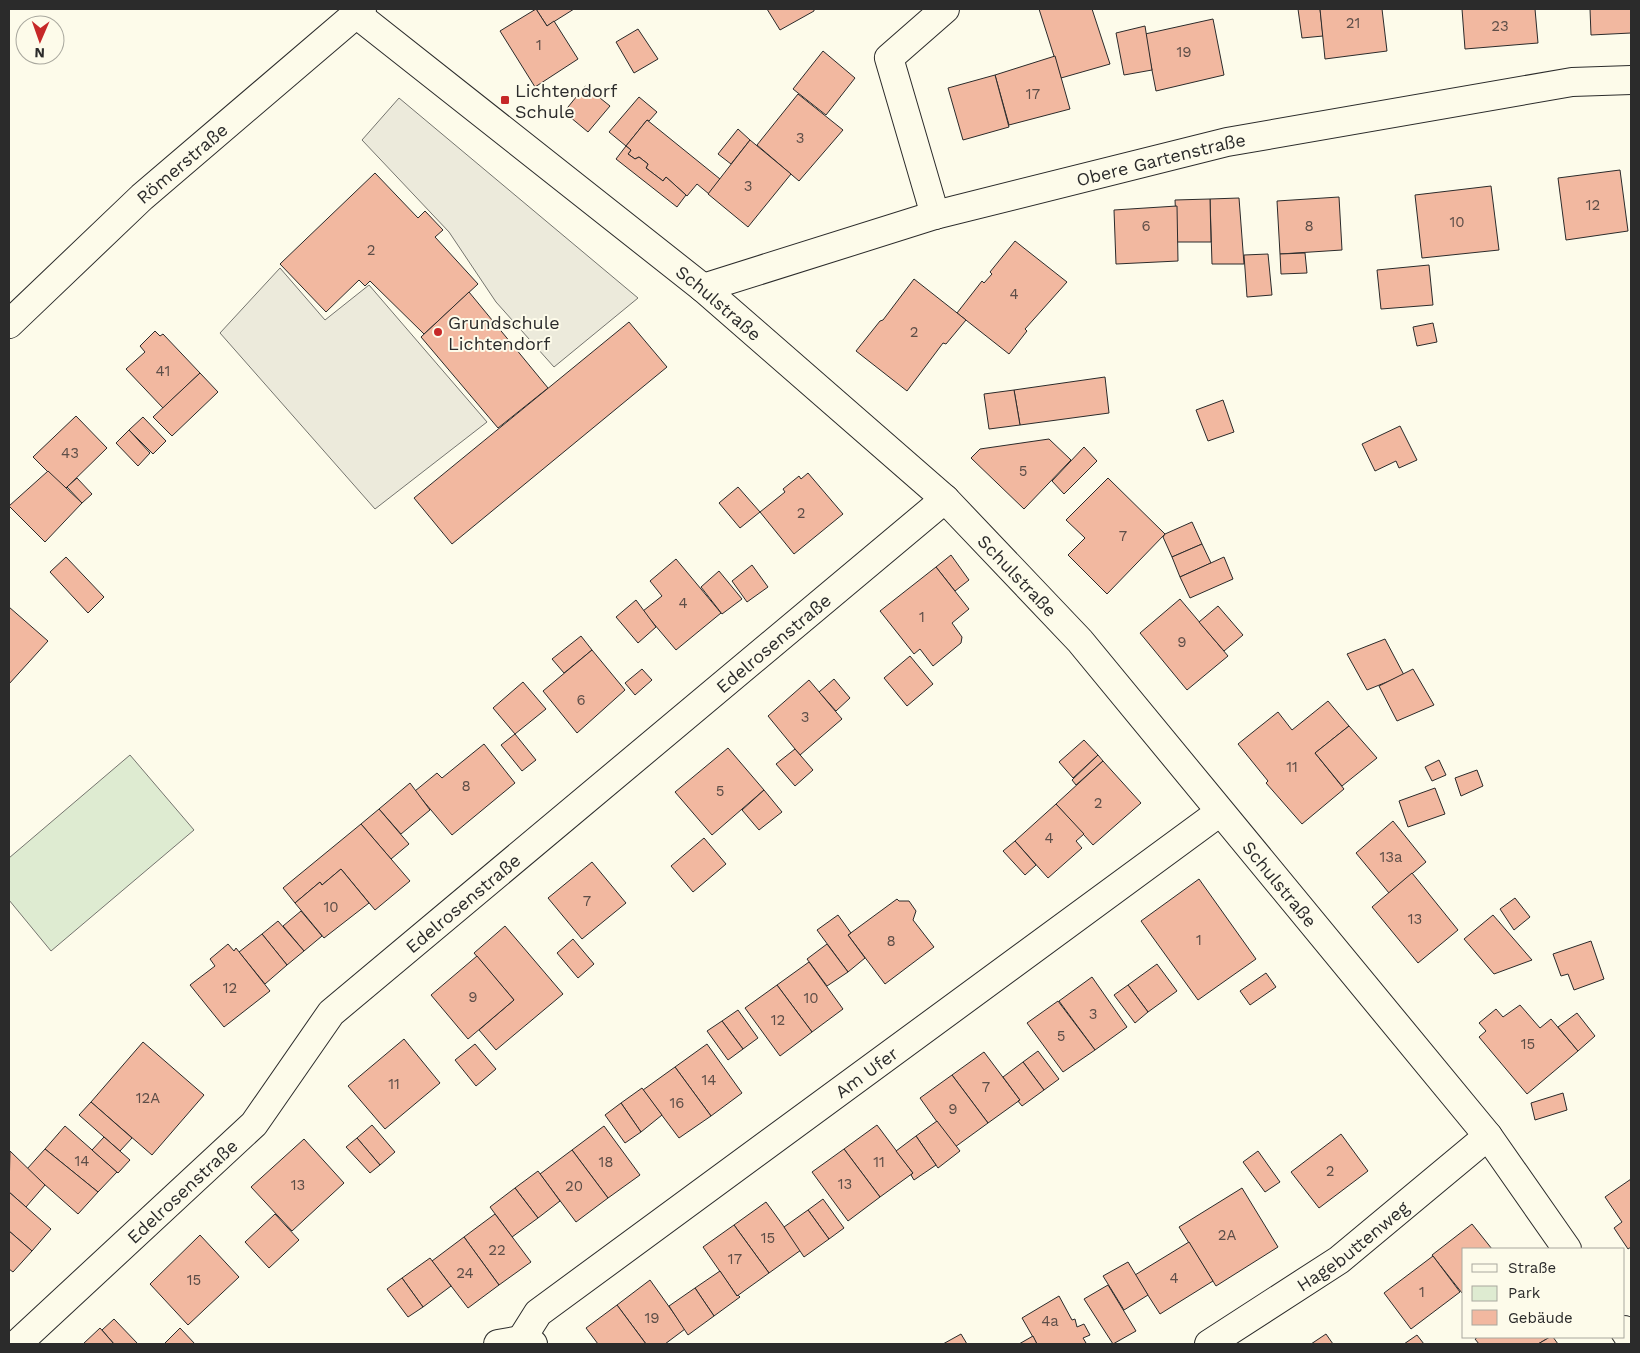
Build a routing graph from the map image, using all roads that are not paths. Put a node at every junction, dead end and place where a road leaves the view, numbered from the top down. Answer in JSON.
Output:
{"nodes":[{"id":1,"x":945,"y":9,"type":"edge"},
{"id":2,"x":359,"y":11,"type":"edge"},
{"id":3,"x":1631,"y":80,"type":"edge"},
{"id":4,"x":936,"y":215,"type":"junction"},
{"id":5,"x":703,"y":288,"type":"junction"},
{"id":6,"x":9,"y":324,"type":"edge"},
{"id":7,"x":945,"y":499,"type":"junction"},
{"id":8,"x":1220,"y":812,"type":"junction"},
{"id":9,"x":1488,"y":1136,"type":"junction"},
{"id":10,"x":1566,"y":1248,"type":"edge"},
{"id":11,"x":517,"y":1343,"type":"edge"},
{"id":12,"x":17,"y":1344,"type":"edge"},
{"id":13,"x":1209,"y":1344,"type":"edge"}],
"edges":[{"from":1,"to":4,"type":"street"},
{"from":2,"to":5,"type":"street","name":"Schulstraße"},
{"from":2,"to":6,"type":"street","name":"Römerstraße"},
{"from":3,"to":4,"type":"street","name":"Obere Gartenstraße"},
{"from":4,"to":5,"type":"street","name":"Obere Gartenstraße"},
{"from":5,"to":7,"type":"street","name":"Schulstraße"},
{"from":7,"to":8,"type":"street","name":"Schulstraße"},
{"from":7,"to":12,"type":"street","name":"Edelrosenstraße"},
{"from":8,"to":9,"type":"street","name":"Schulstraße"},
{"from":8,"to":11,"type":"street","name":"Am Ufer"},
{"from":9,"to":10,"type":"street","name":"Schulstraße"},
{"from":9,"to":13,"type":"street","name":"Hagebuttenweg"}]}
